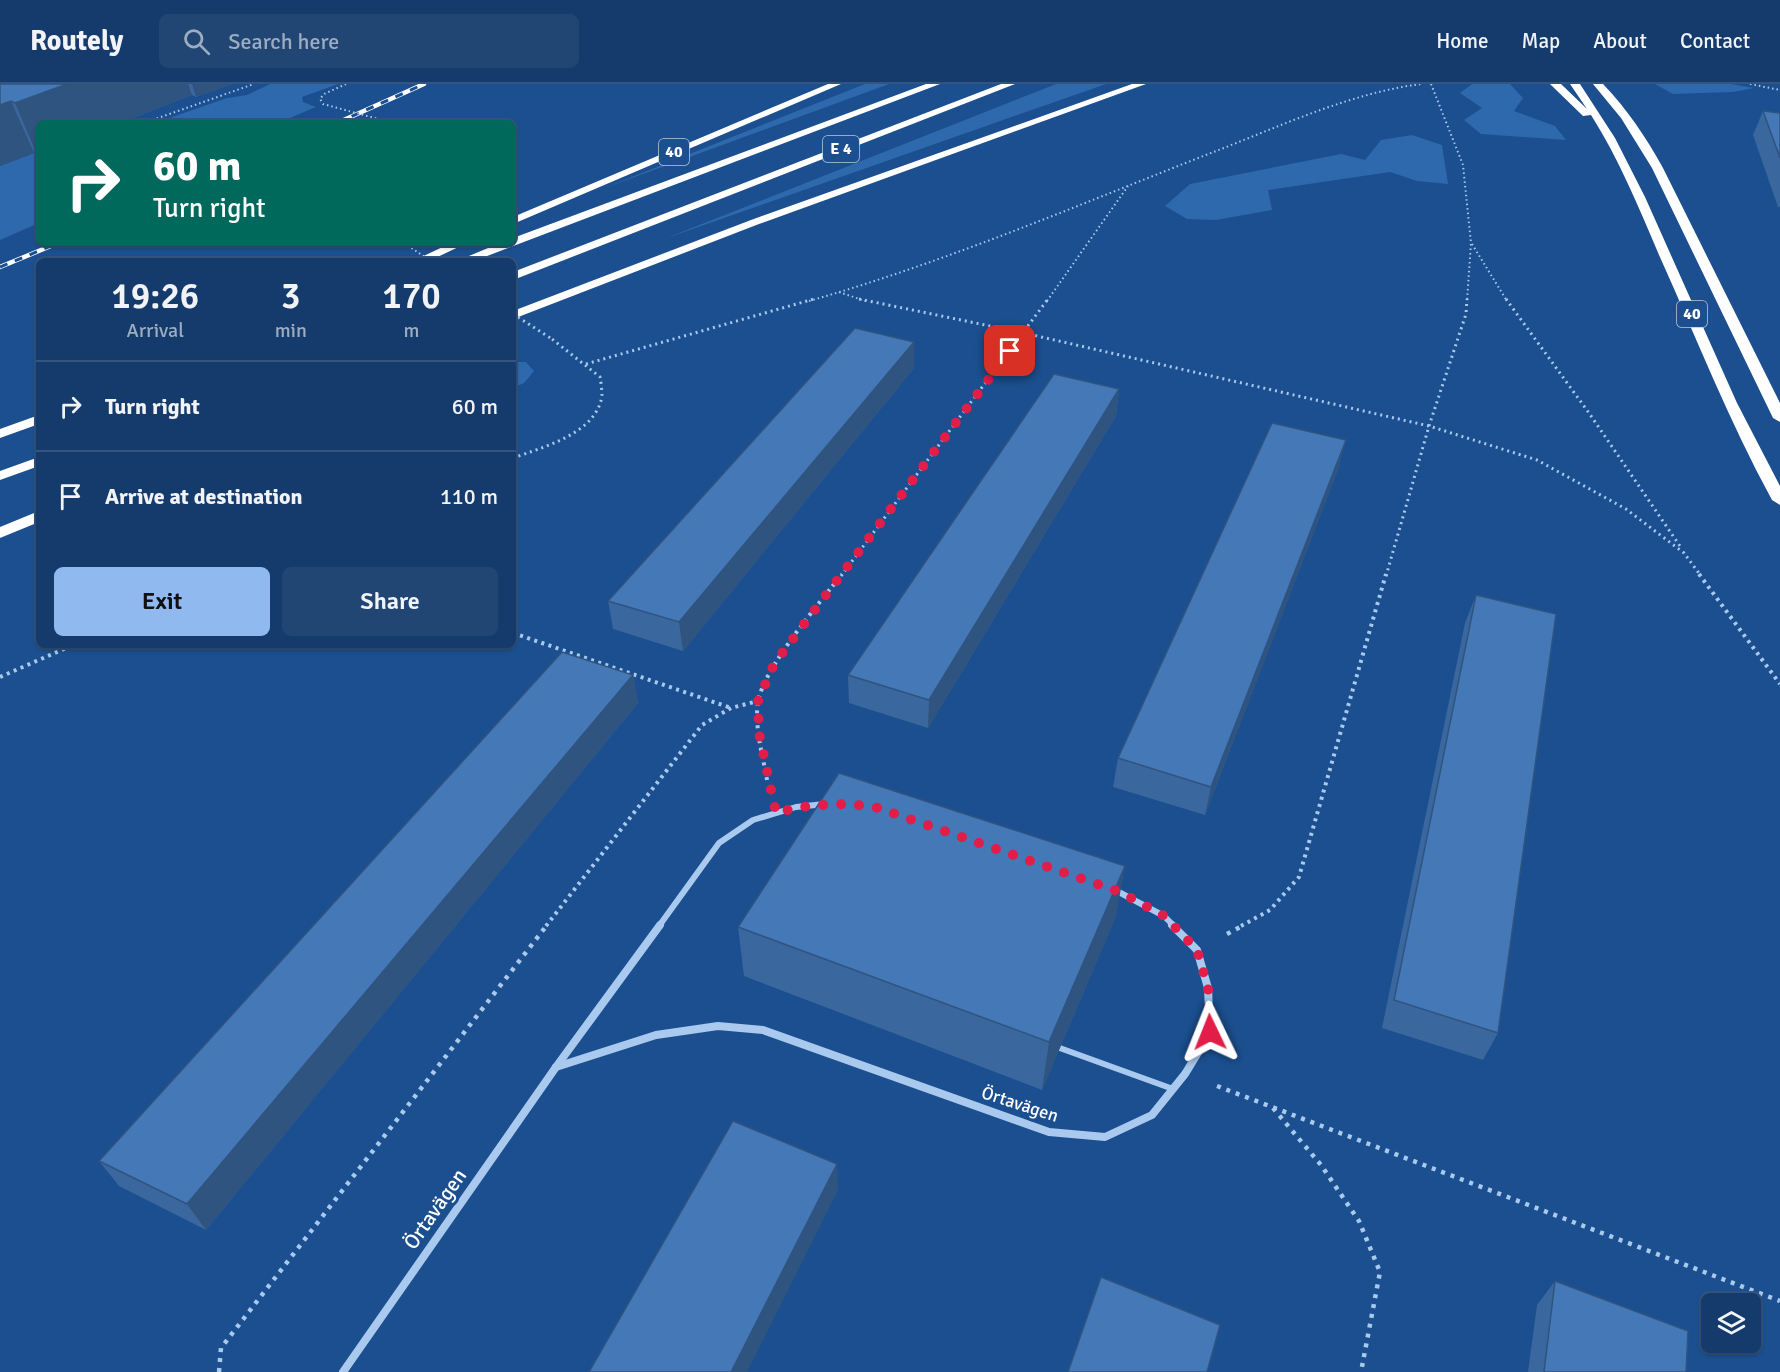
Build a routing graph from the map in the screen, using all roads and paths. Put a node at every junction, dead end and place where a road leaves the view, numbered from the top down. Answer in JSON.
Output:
{"nodes":[{"id":1,"x":254,"y":84,"type":"edge"},
{"id":2,"x":346,"y":84,"type":"edge"},
{"id":3,"x":836,"y":84,"type":"edge"},
{"id":4,"x":935,"y":84,"type":"edge"},
{"id":5,"x":1010,"y":84,"type":"edge"},
{"id":6,"x":1141,"y":84,"type":"edge"},
{"id":7,"x":1422,"y":84,"type":"edge"},
{"id":8,"x":1431,"y":84,"type":"edge"},
{"id":9,"x":1555,"y":84,"type":"edge"},
{"id":10,"x":1575,"y":84,"type":"edge"},
{"id":11,"x":1598,"y":84,"type":"edge"},
{"id":12,"x":1750,"y":84,"type":"edge"},
{"id":13,"x":1780,"y":90,"type":"edge"},
{"id":14,"x":129,"y":118,"type":"dead end"},
{"id":15,"x":134,"y":120,"type":"edge"},
{"id":16,"x":151,"y":120,"type":"edge"},
{"id":17,"x":382,"y":120,"type":"edge"},
{"id":18,"x":1603,"y":129,"type":"junction"},
{"id":19,"x":1128,"y":185,"type":"junction"},
{"id":20,"x":516,"y":220,"type":"edge"},
{"id":21,"x":516,"y":241,"type":"edge"},
{"id":22,"x":1471,"y":243,"type":"junction"},
{"id":23,"x":409,"y":246,"type":"edge"},
{"id":24,"x":454,"y":246,"type":"edge"},
{"id":25,"x":504,"y":246,"type":"edge"},
{"id":26,"x":425,"y":258,"type":"edge"},
{"id":27,"x":427,"y":258,"type":"edge"},
{"id":28,"x":471,"y":258,"type":"edge"},
{"id":29,"x":516,"y":275,"type":"edge"},
{"id":30,"x":839,"y":292,"type":"junction"},
{"id":31,"x":516,"y":313,"type":"edge"},
{"id":32,"x":516,"y":316,"type":"edge"},
{"id":33,"x":1024,"y":333,"type":"junction"},
{"id":34,"x":586,"y":364,"type":"junction"},
{"id":35,"x":1780,"y":418,"type":"edge"},
{"id":36,"x":36,"y":420,"type":"edge"},
{"id":37,"x":1429,"y":426,"type":"junction"},
{"id":38,"x":0,"y":434,"type":"edge"},
{"id":39,"x":516,"y":457,"type":"edge"},
{"id":40,"x":36,"y":462,"type":"edge"},
{"id":41,"x":0,"y":476,"type":"edge"},
{"id":42,"x":1780,"y":500,"type":"edge"},
{"id":43,"x":36,"y":517,"type":"edge"},
{"id":44,"x":0,"y":533,"type":"edge"},
{"id":45,"x":1684,"y":553,"type":"junction"},
{"id":46,"x":516,"y":634,"type":"edge"},
{"id":47,"x":66,"y":648,"type":"edge"},
{"id":48,"x":0,"y":677,"type":"edge"},
{"id":49,"x":1780,"y":684,"type":"edge"},
{"id":50,"x":758,"y":701,"type":"junction"},
{"id":51,"x":731,"y":708,"type":"junction"},
{"id":52,"x":832,"y":804,"type":"edge"},
{"id":53,"x":776,"y":813,"type":"junction"},
{"id":54,"x":1108,"y":888,"type":"edge"},
{"id":55,"x":1197,"y":950,"type":"junction"},
{"id":56,"x":1051,"y":1045,"type":"edge"},
{"id":57,"x":556,"y":1067,"type":"junction"},
{"id":58,"x":1185,"y":1074,"type":"junction"},
{"id":59,"x":1174,"y":1089,"type":"junction"},
{"id":60,"x":1273,"y":1107,"type":"junction"},
{"id":61,"x":1780,"y":1301,"type":"edge"},
{"id":62,"x":219,"y":1372,"type":"edge"},
{"id":63,"x":343,"y":1372,"type":"edge"},
{"id":64,"x":1361,"y":1372,"type":"edge"}],
"edges":[{"from":1,"to":16,"type":"path"},
{"from":2,"to":17,"type":"path","bridge":true},
{"from":3,"to":20,"type":"highway","number":"40"},
{"from":4,"to":21,"type":"highway","number":"E 4"},
{"from":5,"to":29,"type":"highway","number":"E 4"},
{"from":6,"to":31,"type":"highway"},
{"from":7,"to":19,"type":"path"},
{"from":8,"to":22,"type":"path"},
{"from":9,"to":18,"type":"highway","number":"40"},
{"from":10,"to":18,"type":"highway"},
{"from":11,"to":35,"type":"highway","number":"40"},
{"from":12,"to":13,"type":"path"},
{"from":14,"to":15,"type":"path"},
{"from":18,"to":42,"type":"highway","number":"40"},
{"from":19,"to":30,"type":"path"},
{"from":19,"to":33,"type":"path"},
{"from":22,"to":37,"type":"path"},
{"from":22,"to":45,"type":"path"},
{"from":23,"to":27,"type":"path","bridge":true},
{"from":24,"to":26,"type":"highway"},
{"from":25,"to":28,"type":"highway","number":"E 4"},
{"from":30,"to":33,"type":"path"},
{"from":30,"to":34,"type":"path"},
{"from":32,"to":34,"type":"path","bridge":true},
{"from":33,"to":37,"type":"path"},
{"from":33,"to":50,"type":"path"},
{"from":34,"to":39,"type":"path"},
{"from":36,"to":38,"type":"highway"},
{"from":37,"to":45,"type":"path"},
{"from":37,"to":55,"type":"path"},
{"from":40,"to":41,"type":"highway"},
{"from":43,"to":44,"type":"highway"},
{"from":45,"to":49,"type":"path"},
{"from":46,"to":51,"type":"path"},
{"from":47,"to":48,"type":"path"},
{"from":50,"to":51,"type":"path"},
{"from":50,"to":53,"type":"path"},
{"from":51,"to":62,"type":"path"},
{"from":52,"to":53,"type":"street","name":"Örtavägen"},
{"from":53,"to":57,"type":"street","name":"Örtavägen"},
{"from":54,"to":55,"type":"street","name":"Örtavägen"},
{"from":55,"to":58,"type":"street","name":"Örtavägen"},
{"from":56,"to":59,"type":"lane"},
{"from":57,"to":59,"type":"street","name":"Örtavägen"},
{"from":57,"to":63,"type":"street","name":"Örtavägen"},
{"from":58,"to":59,"type":"street","name":"Örtavägen"},
{"from":58,"to":60,"type":"path"},
{"from":60,"to":61,"type":"path"},
{"from":60,"to":64,"type":"path"}]}
